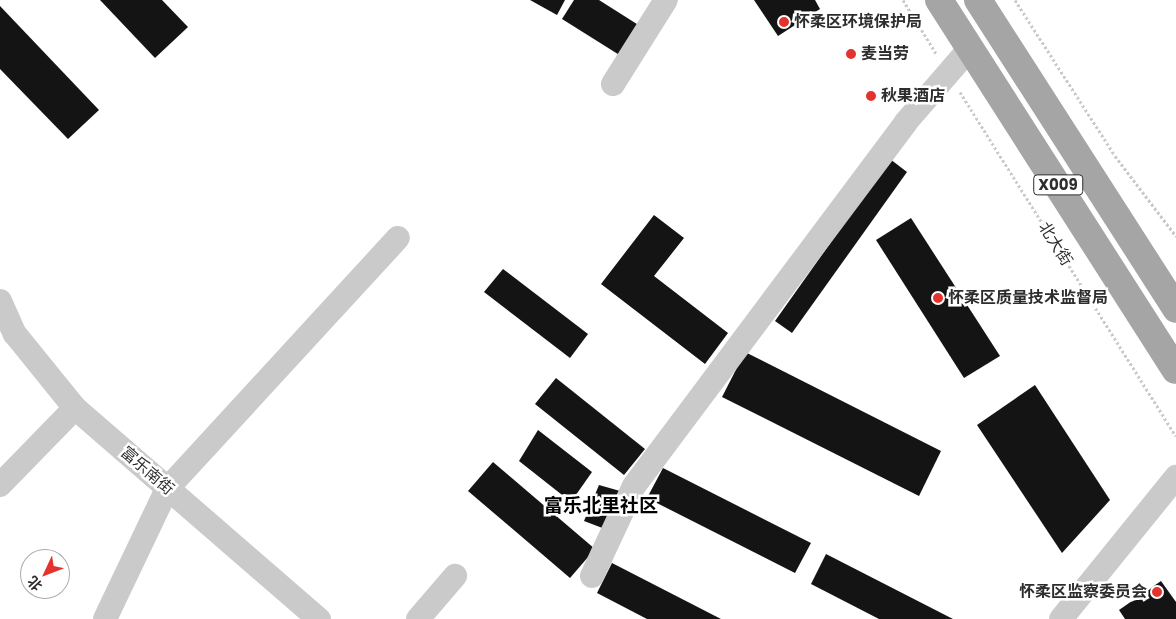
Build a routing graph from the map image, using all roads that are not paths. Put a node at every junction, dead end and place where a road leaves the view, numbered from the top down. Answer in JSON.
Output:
{"nodes":[{"id":1,"x":666,"y":0,"type":"edge"},
{"id":2,"x":939,"y":0,"type":"edge"},
{"id":3,"x":978,"y":0,"type":"edge"},
{"id":4,"x":970,"y":48,"type":"junction"},
{"id":5,"x":613,"y":84,"type":"dead end"},
{"id":6,"x":398,"y":238,"type":"dead end"},
{"id":7,"x":0,"y":301,"type":"edge"},
{"id":8,"x":1176,"y":309,"type":"edge"},
{"id":9,"x":7,"y":340,"type":"edge"},
{"id":10,"x":1176,"y":370,"type":"edge"},
{"id":11,"x":75,"y":408,"type":"junction"},
{"id":12,"x":1176,"y":477,"type":"edge"},
{"id":13,"x":0,"y":485,"type":"edge"},
{"id":14,"x":167,"y":489,"type":"junction"},
{"id":15,"x":455,"y":576,"type":"dead end"},
{"id":16,"x":592,"y":576,"type":"dead end"},
{"id":17,"x":105,"y":619,"type":"edge"},
{"id":18,"x":319,"y":619,"type":"edge"},
{"id":19,"x":418,"y":619,"type":"edge"},
{"id":20,"x":1061,"y":619,"type":"edge"}],
"edges":[{"from":1,"to":5,"type":"street"},
{"from":2,"to":4,"type":"main road","number":"X009"},
{"from":3,"to":8,"type":"main road","number":"X009"},
{"from":4,"to":10,"type":"main road","number":"X009"},
{"from":4,"to":16,"type":"street"},
{"from":6,"to":14,"type":"street"},
{"from":7,"to":9,"type":"street","name":"富乐南街"},
{"from":9,"to":11,"type":"street","name":"富乐南街"},
{"from":11,"to":13,"type":"street"},
{"from":11,"to":14,"type":"street","name":"富乐南街"},
{"from":12,"to":20,"type":"street"},
{"from":14,"to":17,"type":"street"},
{"from":14,"to":18,"type":"street","name":"富乐南街"},
{"from":15,"to":19,"type":"street"}]}
